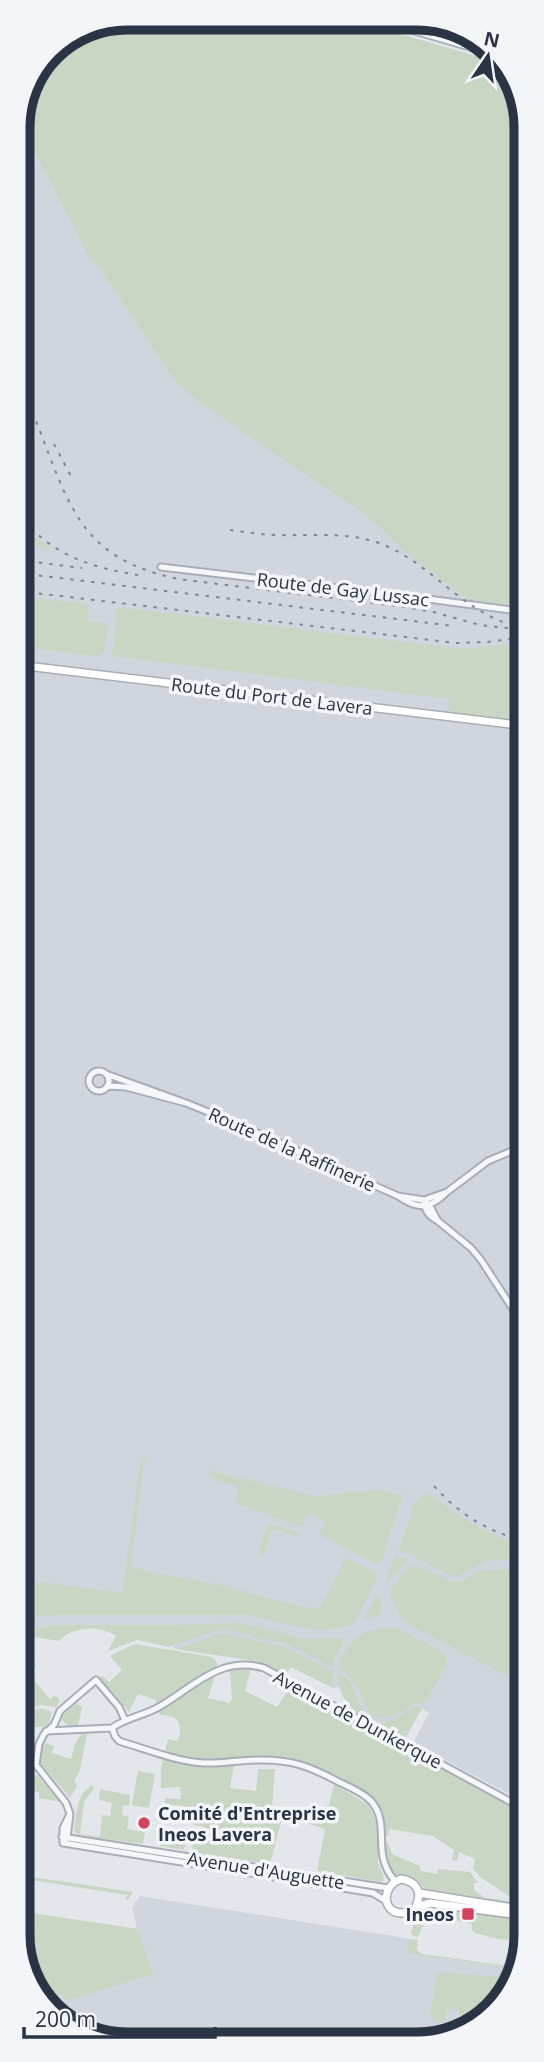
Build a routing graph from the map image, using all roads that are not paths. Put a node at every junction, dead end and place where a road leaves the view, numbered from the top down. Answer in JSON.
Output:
{"nodes":[{"id":1,"x":412,"y":30,"type":"edge"},
{"id":2,"x":472,"y":47,"type":"edge"},
{"id":3,"x":160,"y":568,"type":"dead end"},
{"id":4,"x":514,"y":610,"type":"edge"},
{"id":5,"x":30,"y":666,"type":"edge"},
{"id":6,"x":514,"y":725,"type":"edge"},
{"id":7,"x":106,"y":1074,"type":"junction"},
{"id":8,"x":107,"y":1086,"type":"junction"},
{"id":9,"x":186,"y":1103,"type":"junction"},
{"id":10,"x":514,"y":1150,"type":"edge"},
{"id":11,"x":426,"y":1204,"type":"junction"},
{"id":12,"x":514,"y":1310,"type":"edge"},
{"id":13,"x":58,"y":1715,"type":"junction"},
{"id":14,"x":125,"y":1720,"type":"junction"},
{"id":15,"x":112,"y":1728,"type":"junction"},
{"id":16,"x":65,"y":1730,"type":"junction"},
{"id":17,"x":46,"y":1731,"type":"junction"},
{"id":18,"x":514,"y":1803,"type":"edge"},
{"id":19,"x":64,"y":1839,"type":"junction"},
{"id":20,"x":395,"y":1881,"type":"junction"},
{"id":21,"x":388,"y":1888,"type":"junction"},
{"id":22,"x":419,"y":1893,"type":"junction"},
{"id":23,"x":386,"y":1901,"type":"junction"},
{"id":24,"x":416,"y":1906,"type":"junction"},
{"id":25,"x":514,"y":1908,"type":"edge"},
{"id":26,"x":514,"y":1914,"type":"edge"}],
"edges":[{"from":1,"to":2,"type":"street"},
{"from":3,"to":4,"type":"street","name":"Route de Gay Lussac"},
{"from":5,"to":6,"type":"street","name":"Route du Port de Lavera"},
{"from":7,"to":8,"type":"street"},
{"from":7,"to":8,"type":"street"},
{"from":7,"to":9,"type":"street","name":"Route de la Raffinerie"},
{"from":8,"to":9,"type":"street","name":"Route de la Raffinerie"},
{"from":9,"to":11,"type":"street","name":"Route de la Raffinerie"},
{"from":10,"to":11,"type":"street"},
{"from":11,"to":12,"type":"street"},
{"from":13,"to":14,"type":"street"},
{"from":13,"to":16,"type":"street"},
{"from":13,"to":17,"type":"street"},
{"from":14,"to":15,"type":"street","name":"Avenue de Dunkerque"},
{"from":14,"to":18,"type":"street","name":"Avenue de Dunkerque"},
{"from":15,"to":16,"type":"street"},
{"from":15,"to":20,"type":"street"},
{"from":16,"to":17,"type":"street"},
{"from":17,"to":19,"type":"street"},
{"from":19,"to":21,"type":"street","name":"Avenue d'Auguette"},
{"from":19,"to":23,"type":"street","name":"Avenue d'Auguette"},
{"from":20,"to":21,"type":"street"},
{"from":20,"to":22,"type":"street"},
{"from":21,"to":23,"type":"street"},
{"from":22,"to":24,"type":"street"},
{"from":22,"to":25,"type":"street"},
{"from":23,"to":24,"type":"street"},
{"from":24,"to":26,"type":"street"}]}
